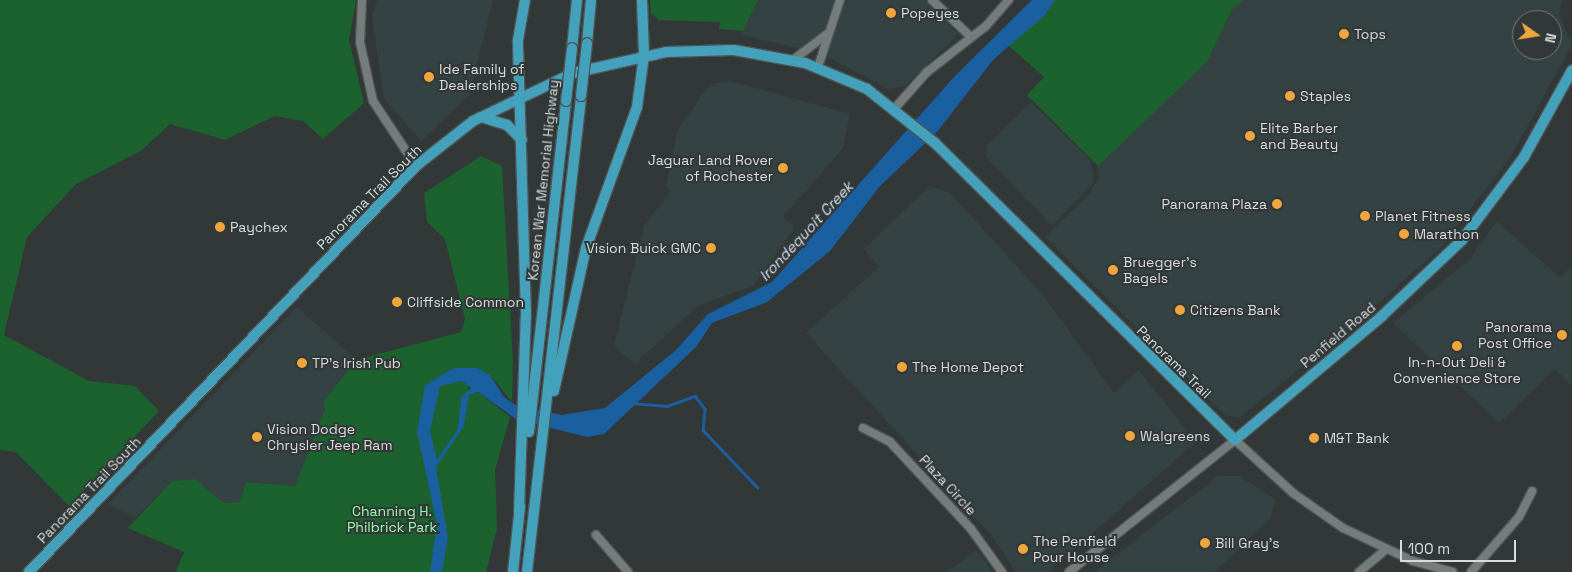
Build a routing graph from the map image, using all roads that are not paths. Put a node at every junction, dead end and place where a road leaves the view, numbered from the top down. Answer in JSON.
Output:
{"nodes":[{"id":1,"x":362,"y":0,"type":"edge"},
{"id":2,"x":525,"y":0,"type":"edge"},
{"id":3,"x":577,"y":0,"type":"edge"},
{"id":4,"x":591,"y":0,"type":"edge"},
{"id":5,"x":642,"y":0,"type":"edge"},
{"id":6,"x":840,"y":0,"type":"edge"},
{"id":7,"x":932,"y":0,"type":"edge"},
{"id":8,"x":1009,"y":0,"type":"edge"},
{"id":9,"x":830,"y":30,"type":"junction"},
{"id":10,"x":971,"y":37,"type":"junction"},
{"id":11,"x":644,"y":55,"type":"junction"},
{"id":12,"x":793,"y":60,"type":"junction"},
{"id":13,"x":818,"y":67,"type":"junction"},
{"id":14,"x":1572,"y":70,"type":"edge"},
{"id":15,"x":519,"y":96,"type":"junction"},
{"id":16,"x":895,"y":108,"type":"junction"},
{"id":17,"x":481,"y":116,"type":"junction"},
{"id":18,"x":910,"y":120,"type":"joint"},
{"id":19,"x":522,"y":141,"type":"junction"},
{"id":20,"x":416,"y":166,"type":"junction"},
{"id":21,"x":529,"y":388,"type":"junction"},
{"id":22,"x":551,"y":390,"type":"junction"},
{"id":23,"x":863,"y":428,"type":"dead end"},
{"id":24,"x":1234,"y":440,"type":"junction"},
{"id":25,"x":1532,"y":491,"type":"dead end"},
{"id":26,"x":596,"y":535,"type":"dead end"},
{"id":27,"x":1385,"y":550,"type":"junction"},
{"id":28,"x":29,"y":572,"type":"edge"},
{"id":29,"x":513,"y":572,"type":"edge"},
{"id":30,"x":527,"y":572,"type":"edge"},
{"id":31,"x":628,"y":572,"type":"edge"},
{"id":32,"x":1002,"y":572,"type":"edge"},
{"id":33,"x":1069,"y":572,"type":"edge"},
{"id":34,"x":1359,"y":572,"type":"edge"},
{"id":35,"x":1454,"y":572,"type":"edge"},
{"id":36,"x":1471,"y":572,"type":"edge"}],
"edges":[{"from":1,"to":20,"type":"street"},
{"from":2,"to":15,"type":"main road"},
{"from":3,"to":21,"type":"main road","name":"Korean War Memorial Highway","bridge":true},
{"from":4,"to":22,"type":"main road","name":"Korean War Memorial Highway","bridge":true},
{"from":5,"to":11,"type":"main road"},
{"from":6,"to":9,"type":"street"},
{"from":7,"to":10,"type":"street"},
{"from":8,"to":10,"type":"street"},
{"from":9,"to":12,"type":"street"},
{"from":9,"to":13,"type":"street"},
{"from":10,"to":16,"type":"street"},
{"from":11,"to":12,"type":"main road","name":"Panorama Trail South"},
{"from":11,"to":15,"type":"main road","name":"Panorama Trail South"},
{"from":11,"to":22,"type":"main road"},
{"from":12,"to":13,"type":"main road","name":"Panorama Trail South"},
{"from":13,"to":16,"type":"main road","name":"Panorama Trail South"},
{"from":14,"to":24,"type":"main road","name":"Penfield Road"},
{"from":15,"to":17,"type":"main road","name":"Panorama Trail South"},
{"from":15,"to":19,"type":"main road"},
{"from":16,"to":18,"type":"main road","name":"Panorama Trail South"},
{"from":17,"to":19,"type":"main road"},
{"from":17,"to":20,"type":"main road","name":"Panorama Trail South"},
{"from":18,"to":24,"type":"main road","name":"Panorama Trail"},
{"from":19,"to":21,"type":"main road"},
{"from":20,"to":28,"type":"main road","name":"Panorama Trail South"},
{"from":21,"to":29,"type":"main road"},
{"from":22,"to":30,"type":"main road"},
{"from":23,"to":32,"type":"street","name":"Plaza Circle"},
{"from":24,"to":27,"type":"street","name":"Panorama Trail"},
{"from":24,"to":33,"type":"street","name":"Penfield Road"},
{"from":25,"to":36,"type":"street"},
{"from":26,"to":31,"type":"street"},
{"from":27,"to":34,"type":"street"},
{"from":27,"to":35,"type":"street","name":"Panorama Trail"}]}
